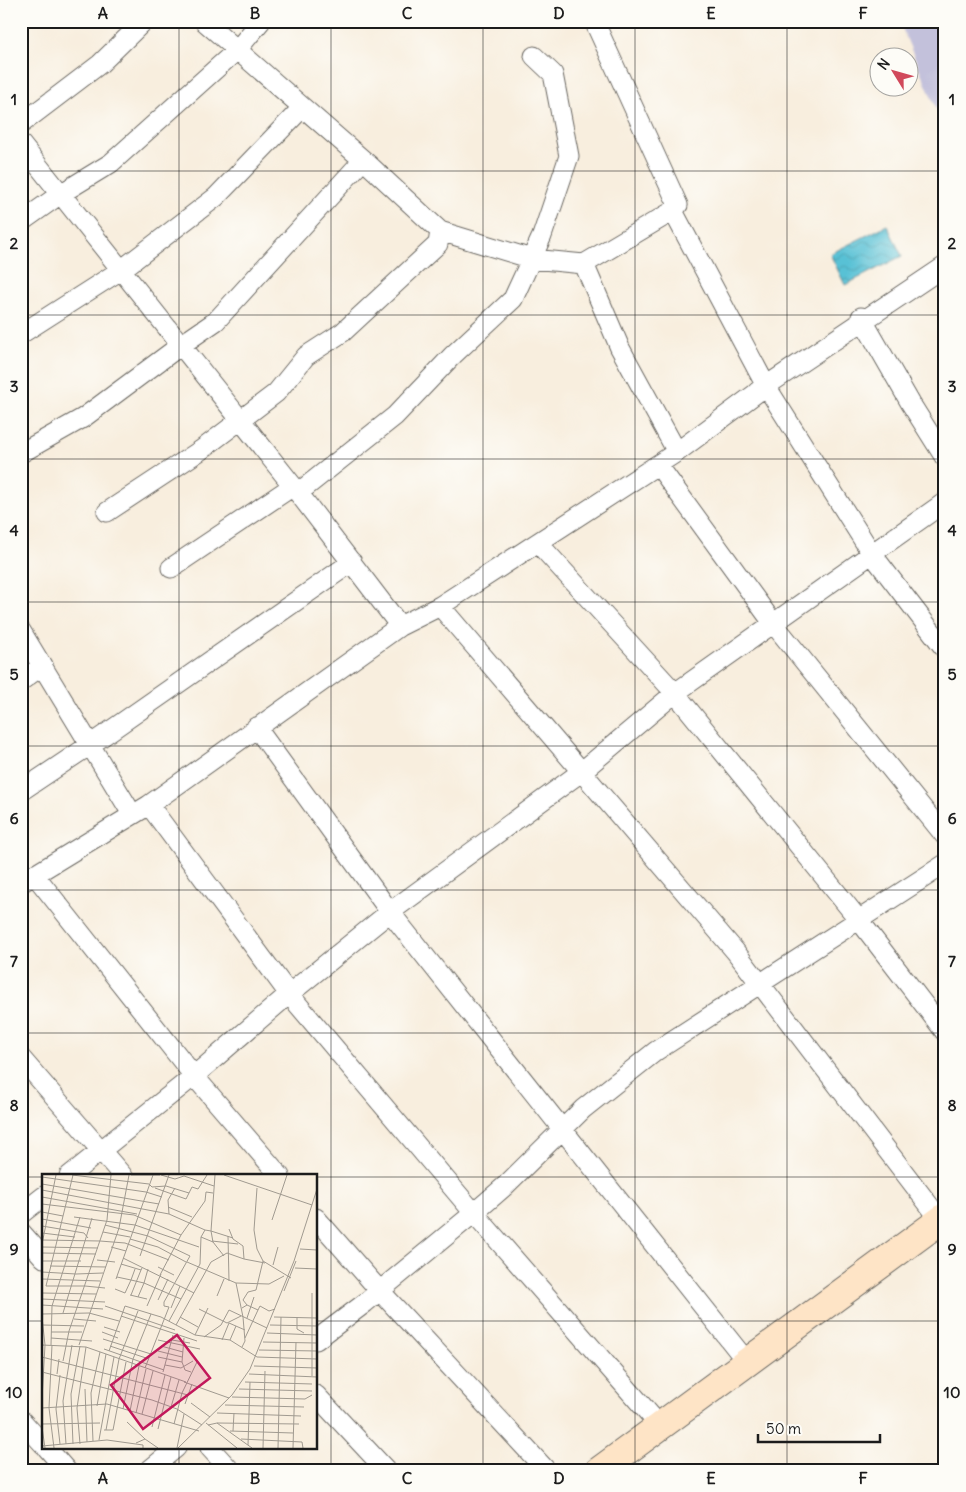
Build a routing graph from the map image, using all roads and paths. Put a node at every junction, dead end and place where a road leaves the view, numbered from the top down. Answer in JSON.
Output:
{"nodes":[{"id":1,"x":144,"y":21,"type":"edge"},
{"id":2,"x":204,"y":21,"type":"edge"},
{"id":3,"x":261,"y":21,"type":"edge"},
{"id":4,"x":594,"y":21,"type":"edge"},
{"id":5,"x":237,"y":50,"type":"junction"},
{"id":6,"x":534,"y":56,"type":"dead end"},
{"id":7,"x":302,"y":108,"type":"junction"},
{"id":8,"x":21,"y":124,"type":"edge"},
{"id":9,"x":21,"y":144,"type":"edge"},
{"id":10,"x":363,"y":160,"type":"junction"},
{"id":11,"x":62,"y":193,"type":"junction"},
{"id":12,"x":673,"y":211,"type":"junction"},
{"id":13,"x":21,"y":222,"type":"edge"},
{"id":14,"x":440,"y":231,"type":"junction"},
{"id":15,"x":532,"y":259,"type":"junction"},
{"id":16,"x":584,"y":264,"type":"junction"},
{"id":17,"x":945,"y":266,"type":"edge"},
{"id":18,"x":121,"y":270,"type":"junction"},
{"id":19,"x":861,"y":317,"type":"dead end"},
{"id":20,"x":21,"y":334,"type":"edge"},
{"id":21,"x":181,"y":345,"type":"junction"},
{"id":22,"x":766,"y":386,"type":"junction"},
{"id":23,"x":239,"y":420,"type":"junction"},
{"id":24,"x":21,"y":453,"type":"edge"},
{"id":25,"x":667,"y":456,"type":"junction"},
{"id":26,"x":945,"y":458,"type":"edge"},
{"id":27,"x":295,"y":490,"type":"junction"},
{"id":28,"x":945,"y":502,"type":"edge"},
{"id":29,"x":108,"y":512,"type":"dead end"},
{"id":30,"x":538,"y":542,"type":"junction"},
{"id":31,"x":872,"y":554,"type":"junction"},
{"id":32,"x":352,"y":562,"type":"junction"},
{"id":33,"x":172,"y":568,"type":"dead end"},
{"id":34,"x":440,"y":606,"type":"junction"},
{"id":35,"x":773,"y":622,"type":"junction"},
{"id":36,"x":400,"y":626,"type":"junction"},
{"id":37,"x":21,"y":631,"type":"edge"},
{"id":38,"x":945,"y":649,"type":"edge"},
{"id":39,"x":43,"y":665,"type":"junction"},
{"id":40,"x":21,"y":680,"type":"edge"},
{"id":41,"x":675,"y":693,"type":"junction"},
{"id":42,"x":256,"y":727,"type":"junction"},
{"id":43,"x":90,"y":745,"type":"junction"},
{"id":44,"x":581,"y":772,"type":"junction"},
{"id":45,"x":21,"y":791,"type":"edge"},
{"id":46,"x":140,"y":809,"type":"junction"},
{"id":47,"x":945,"y":836,"type":"edge"},
{"id":48,"x":945,"y":864,"type":"edge"},
{"id":49,"x":28,"y":878,"type":"edge"},
{"id":50,"x":390,"y":912,"type":"junction"},
{"id":51,"x":859,"y":920,"type":"junction"},
{"id":52,"x":289,"y":994,"type":"junction"},
{"id":53,"x":945,"y":1032,"type":"edge"},
{"id":54,"x":21,"y":1058,"type":"edge"},
{"id":55,"x":194,"y":1076,"type":"junction"},
{"id":56,"x":101,"y":1150,"type":"junction"},
{"id":57,"x":71,"y":1174,"type":"edge"},
{"id":58,"x":121,"y":1174,"type":"edge"},
{"id":59,"x":278,"y":1174,"type":"edge"},
{"id":60,"x":42,"y":1198,"type":"edge"},
{"id":61,"x":474,"y":1213,"type":"junction"},
{"id":62,"x":21,"y":1214,"type":"edge"},
{"id":63,"x":945,"y":1216,"type":"edge"},
{"id":64,"x":318,"y":1220,"type":"edge"},
{"id":65,"x":945,"y":1226,"type":"edge"},
{"id":66,"x":21,"y":1232,"type":"edge"},
{"id":67,"x":42,"y":1256,"type":"edge"},
{"id":68,"x":380,"y":1291,"type":"junction"},
{"id":69,"x":318,"y":1338,"type":"edge"},
{"id":70,"x":747,"y":1362,"type":"junction"},
{"id":71,"x":318,"y":1397,"type":"edge"},
{"id":72,"x":21,"y":1420,"type":"edge"},
{"id":73,"x":660,"y":1426,"type":"junction"},
{"id":74,"x":42,"y":1443,"type":"edge"},
{"id":75,"x":49,"y":1450,"type":"edge"},
{"id":76,"x":174,"y":1450,"type":"edge"},
{"id":77,"x":212,"y":1450,"type":"edge"},
{"id":78,"x":67,"y":1471,"type":"edge"},
{"id":79,"x":148,"y":1471,"type":"edge"},
{"id":80,"x":231,"y":1471,"type":"edge"},
{"id":81,"x":387,"y":1471,"type":"edge"},
{"id":82,"x":547,"y":1471,"type":"edge"},
{"id":83,"x":599,"y":1471,"type":"edge"}],
"edges":[{"from":1,"to":8,"type":"street"},
{"from":2,"to":5,"type":"street"},
{"from":3,"to":5,"type":"street"},
{"from":4,"to":12,"type":"street"},
{"from":5,"to":7,"type":"street"},
{"from":5,"to":11,"type":"street"},
{"from":6,"to":15,"type":"street"},
{"from":7,"to":10,"type":"street"},
{"from":7,"to":18,"type":"street"},
{"from":9,"to":11,"type":"street"},
{"from":10,"to":14,"type":"street"},
{"from":10,"to":21,"type":"street"},
{"from":11,"to":13,"type":"street"},
{"from":11,"to":18,"type":"street"},
{"from":12,"to":16,"type":"street"},
{"from":12,"to":22,"type":"street"},
{"from":14,"to":15,"type":"street"},
{"from":14,"to":23,"type":"street"},
{"from":15,"to":16,"type":"street"},
{"from":15,"to":27,"type":"street"},
{"from":16,"to":25,"type":"street"},
{"from":17,"to":25,"type":"street"},
{"from":18,"to":20,"type":"street"},
{"from":18,"to":21,"type":"street"},
{"from":19,"to":26,"type":"street"},
{"from":21,"to":23,"type":"street"},
{"from":21,"to":24,"type":"street"},
{"from":22,"to":25,"type":"street"},
{"from":22,"to":31,"type":"street"},
{"from":23,"to":27,"type":"street"},
{"from":23,"to":29,"type":"street"},
{"from":25,"to":30,"type":"street"},
{"from":25,"to":35,"type":"street"},
{"from":27,"to":32,"type":"street"},
{"from":27,"to":33,"type":"street"},
{"from":28,"to":31,"type":"street"},
{"from":30,"to":34,"type":"street"},
{"from":30,"to":41,"type":"street"},
{"from":31,"to":35,"type":"street"},
{"from":31,"to":38,"type":"street"},
{"from":32,"to":36,"type":"street"},
{"from":32,"to":43,"type":"street"},
{"from":34,"to":36,"type":"street"},
{"from":34,"to":44,"type":"street"},
{"from":35,"to":41,"type":"street"},
{"from":35,"to":47,"type":"street"},
{"from":36,"to":42,"type":"street"},
{"from":37,"to":39,"type":"street"},
{"from":39,"to":40,"type":"street"},
{"from":39,"to":43,"type":"street"},
{"from":41,"to":44,"type":"street"},
{"from":41,"to":51,"type":"street"},
{"from":42,"to":46,"type":"street"},
{"from":42,"to":50,"type":"street"},
{"from":43,"to":45,"type":"street"},
{"from":43,"to":46,"type":"street"},
{"from":44,"to":50,"type":"street"},
{"from":44,"to":65,"type":"street"},
{"from":46,"to":49,"type":"street"},
{"from":46,"to":52,"type":"street"},
{"from":48,"to":51,"type":"street"},
{"from":49,"to":55,"type":"street"},
{"from":50,"to":52,"type":"street"},
{"from":50,"to":70,"type":"street"},
{"from":51,"to":53,"type":"street"},
{"from":51,"to":61,"type":"street"},
{"from":52,"to":55,"type":"street"},
{"from":52,"to":61,"type":"street"},
{"from":54,"to":56,"type":"street"},
{"from":55,"to":56,"type":"street"},
{"from":55,"to":59,"type":"street"},
{"from":56,"to":57,"type":"street"},
{"from":56,"to":58,"type":"street"},
{"from":60,"to":62,"type":"street"},
{"from":61,"to":68,"type":"street"},
{"from":61,"to":73,"type":"street"},
{"from":63,"to":70,"type":"main road"},
{"from":64,"to":68,"type":"street"},
{"from":66,"to":67,"type":"street"},
{"from":68,"to":69,"type":"street"},
{"from":68,"to":82,"type":"street"},
{"from":70,"to":73,"type":"main road"},
{"from":71,"to":81,"type":"street"},
{"from":72,"to":74,"type":"street"},
{"from":73,"to":83,"type":"main road"},
{"from":75,"to":78,"type":"street"},
{"from":76,"to":79,"type":"street"},
{"from":77,"to":80,"type":"street"}]}
